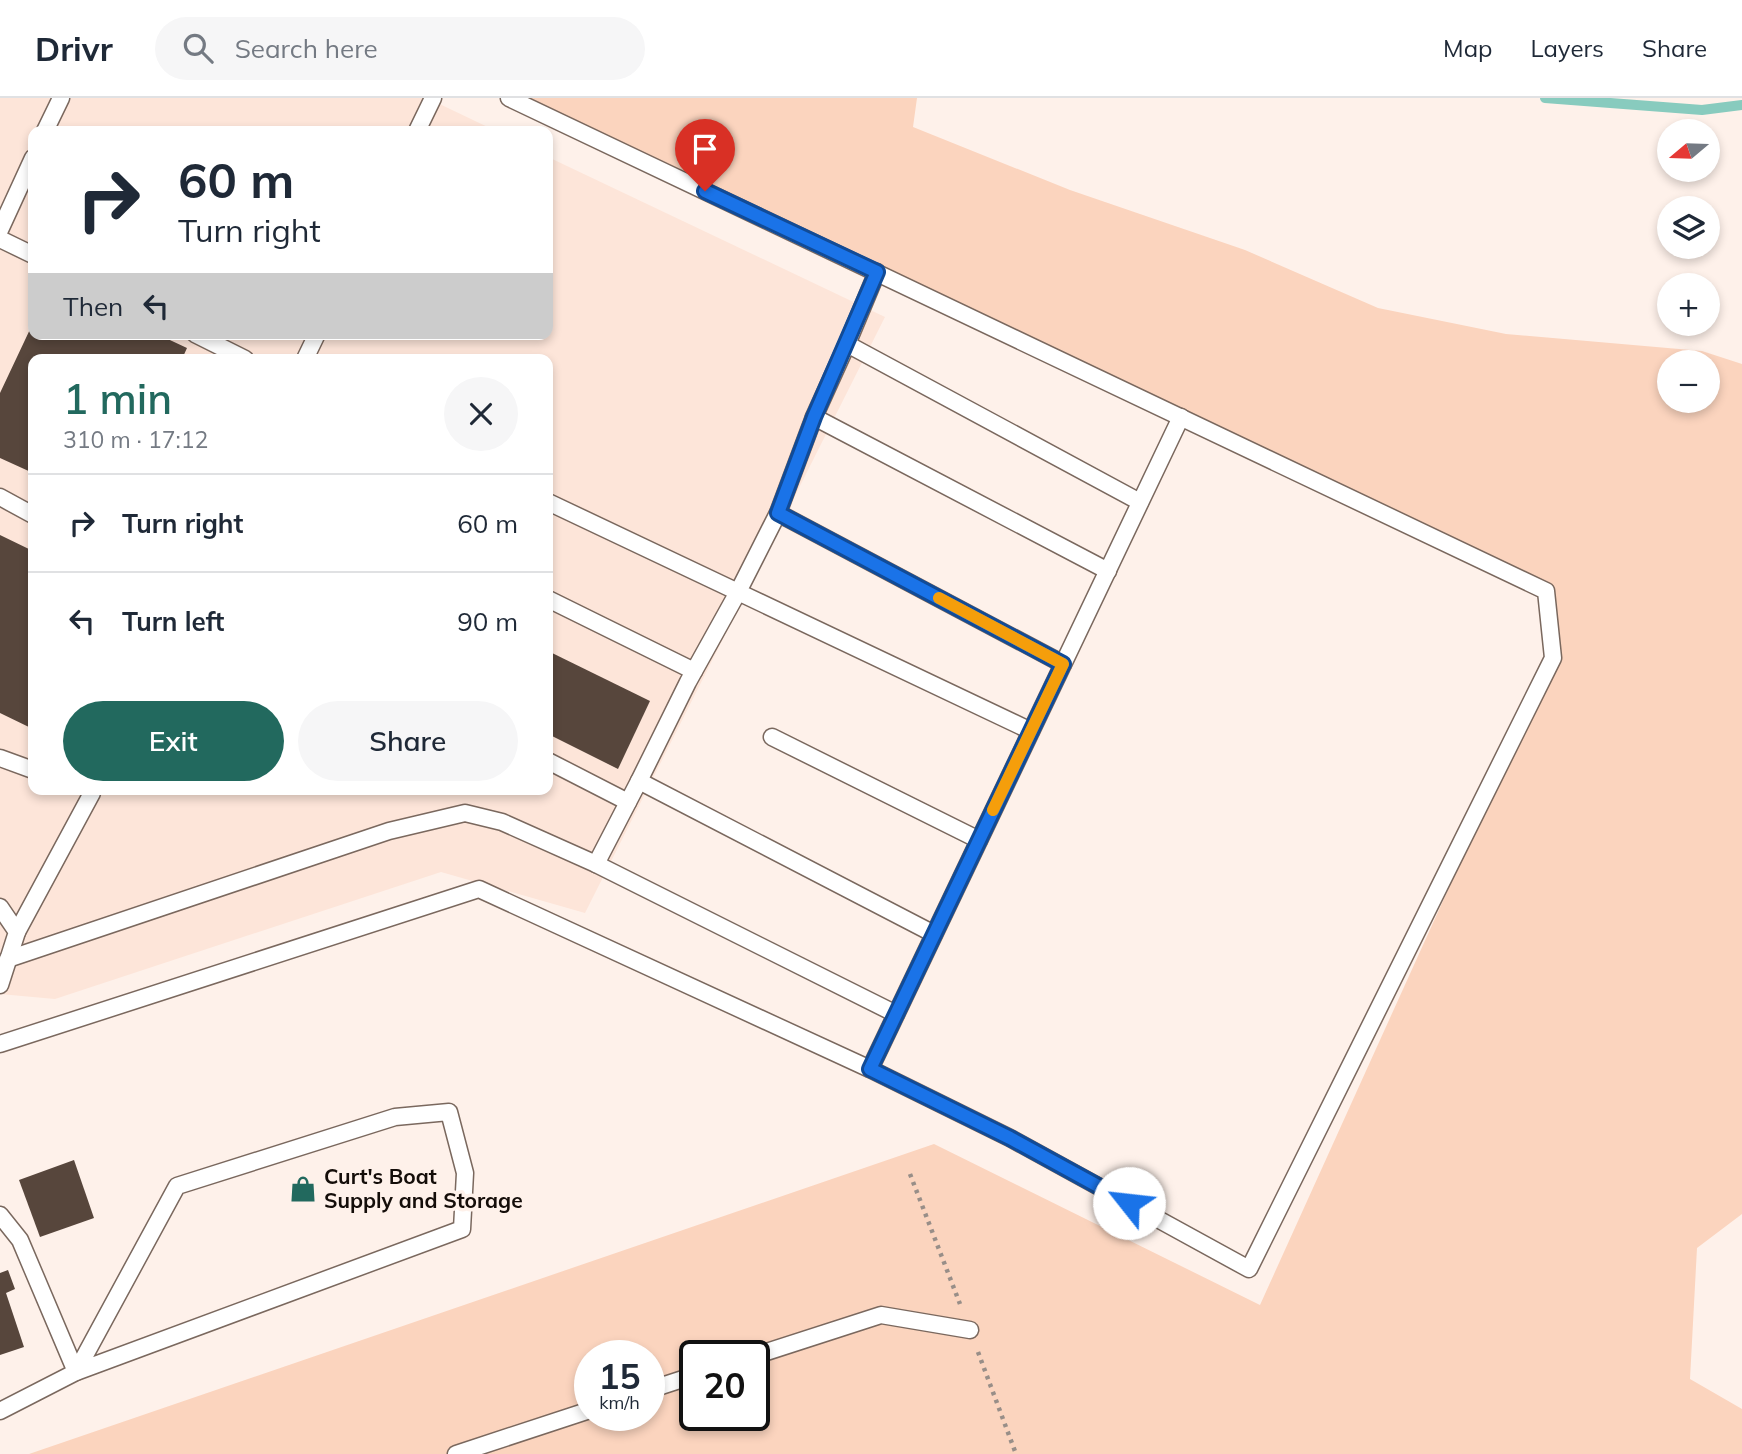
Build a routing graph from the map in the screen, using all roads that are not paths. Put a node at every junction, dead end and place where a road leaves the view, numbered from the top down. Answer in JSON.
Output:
{"nodes":[{"id":1,"x":61,"y":98,"type":"edge"},
{"id":2,"x":433,"y":98,"type":"edge"},
{"id":3,"x":509,"y":98,"type":"edge"},
{"id":4,"x":47,"y":126,"type":"edge"},
{"id":5,"x":419,"y":126,"type":"edge"},
{"id":6,"x":28,"y":169,"type":"edge"},
{"id":7,"x":0,"y":230,"type":"edge"},
{"id":8,"x":0,"y":239,"type":"edge"},
{"id":9,"x":28,"y":253,"type":"edge"},
{"id":10,"x":877,"y":272,"type":"junction"},
{"id":11,"x":207,"y":340,"type":"edge"},
{"id":12,"x":847,"y":344,"type":"junction"},
{"id":13,"x":235,"y":354,"type":"edge"},
{"id":14,"x":814,"y":417,"type":"junction"},
{"id":15,"x":1181,"y":417,"type":"junction"},
{"id":16,"x":0,"y":497,"type":"edge"},
{"id":17,"x":1140,"y":502,"type":"junction"},
{"id":18,"x":553,"y":504,"type":"edge"},
{"id":19,"x":28,"y":512,"type":"edge"},
{"id":20,"x":778,"y":513,"type":"junction"},
{"id":21,"x":1108,"y":571,"type":"junction"},
{"id":22,"x":738,"y":592,"type":"junction"},
{"id":23,"x":553,"y":601,"type":"edge"},
{"id":24,"x":1063,"y":664,"type":"junction"},
{"id":25,"x":694,"y":671,"type":"junction"},
{"id":26,"x":1031,"y":731,"type":"junction"},
{"id":27,"x":772,"y":737,"type":"dead end"},
{"id":28,"x":0,"y":758,"type":"edge"},
{"id":29,"x":553,"y":764,"type":"edge"},
{"id":30,"x":28,"y":769,"type":"edge"},
{"id":31,"x":639,"y":781,"type":"junction"},
{"id":32,"x":87,"y":795,"type":"edge"},
{"id":33,"x":628,"y":802,"type":"junction"},
{"id":34,"x":979,"y":840,"type":"junction"},
{"id":35,"x":596,"y":864,"type":"junction"},
{"id":36,"x":0,"y":907,"type":"edge"},
{"id":37,"x":17,"y":932,"type":"junction"},
{"id":38,"x":934,"y":934,"type":"junction"},
{"id":39,"x":8,"y":959,"type":"junction"},
{"id":40,"x":0,"y":985,"type":"edge"},
{"id":41,"x":896,"y":1014,"type":"junction"},
{"id":42,"x":0,"y":1044,"type":"edge"},
{"id":43,"x":870,"y":1069,"type":"junction"},
{"id":44,"x":0,"y":1215,"type":"edge"},
{"id":45,"x":970,"y":1330,"type":"dead end"},
{"id":46,"x":770,"y":1351,"type":"edge"},
{"id":47,"x":76,"y":1372,"type":"junction"},
{"id":48,"x":0,"y":1411,"type":"edge"},
{"id":49,"x":574,"y":1415,"type":"edge"},
{"id":50,"x":456,"y":1454,"type":"edge"}],
"edges":[{"from":1,"to":4,"type":"lane"},
{"from":2,"to":5,"type":"lane"},
{"from":3,"to":10,"type":"lane"},
{"from":6,"to":7,"type":"lane"},
{"from":8,"to":9,"type":"lane"},
{"from":10,"to":12,"type":"lane"},
{"from":10,"to":15,"type":"lane"},
{"from":11,"to":13,"type":"lane"},
{"from":12,"to":14,"type":"lane"},
{"from":12,"to":17,"type":"lane"},
{"from":14,"to":20,"type":"lane"},
{"from":14,"to":21,"type":"lane"},
{"from":15,"to":17,"type":"lane"},
{"from":15,"to":43,"type":"lane"},
{"from":16,"to":19,"type":"lane"},
{"from":17,"to":21,"type":"lane"},
{"from":18,"to":22,"type":"lane"},
{"from":20,"to":22,"type":"lane"},
{"from":20,"to":24,"type":"lane"},
{"from":21,"to":24,"type":"lane"},
{"from":22,"to":25,"type":"lane"},
{"from":22,"to":26,"type":"lane"},
{"from":23,"to":25,"type":"lane"},
{"from":24,"to":26,"type":"lane"},
{"from":25,"to":31,"type":"lane"},
{"from":26,"to":34,"type":"lane"},
{"from":27,"to":34,"type":"lane"},
{"from":28,"to":30,"type":"lane"},
{"from":29,"to":33,"type":"lane"},
{"from":31,"to":33,"type":"lane"},
{"from":31,"to":38,"type":"lane"},
{"from":32,"to":37,"type":"lane"},
{"from":33,"to":35,"type":"lane"},
{"from":34,"to":38,"type":"lane"},
{"from":35,"to":39,"type":"lane"},
{"from":35,"to":41,"type":"lane"},
{"from":36,"to":37,"type":"lane"},
{"from":37,"to":39,"type":"lane"},
{"from":38,"to":41,"type":"lane"},
{"from":39,"to":40,"type":"lane"},
{"from":41,"to":43,"type":"lane"},
{"from":42,"to":43,"type":"lane"},
{"from":44,"to":47,"type":"lane"},
{"from":45,"to":46,"type":"lane"},
{"from":47,"to":47,"type":"lane"},
{"from":47,"to":48,"type":"lane"},
{"from":49,"to":50,"type":"lane"}]}
